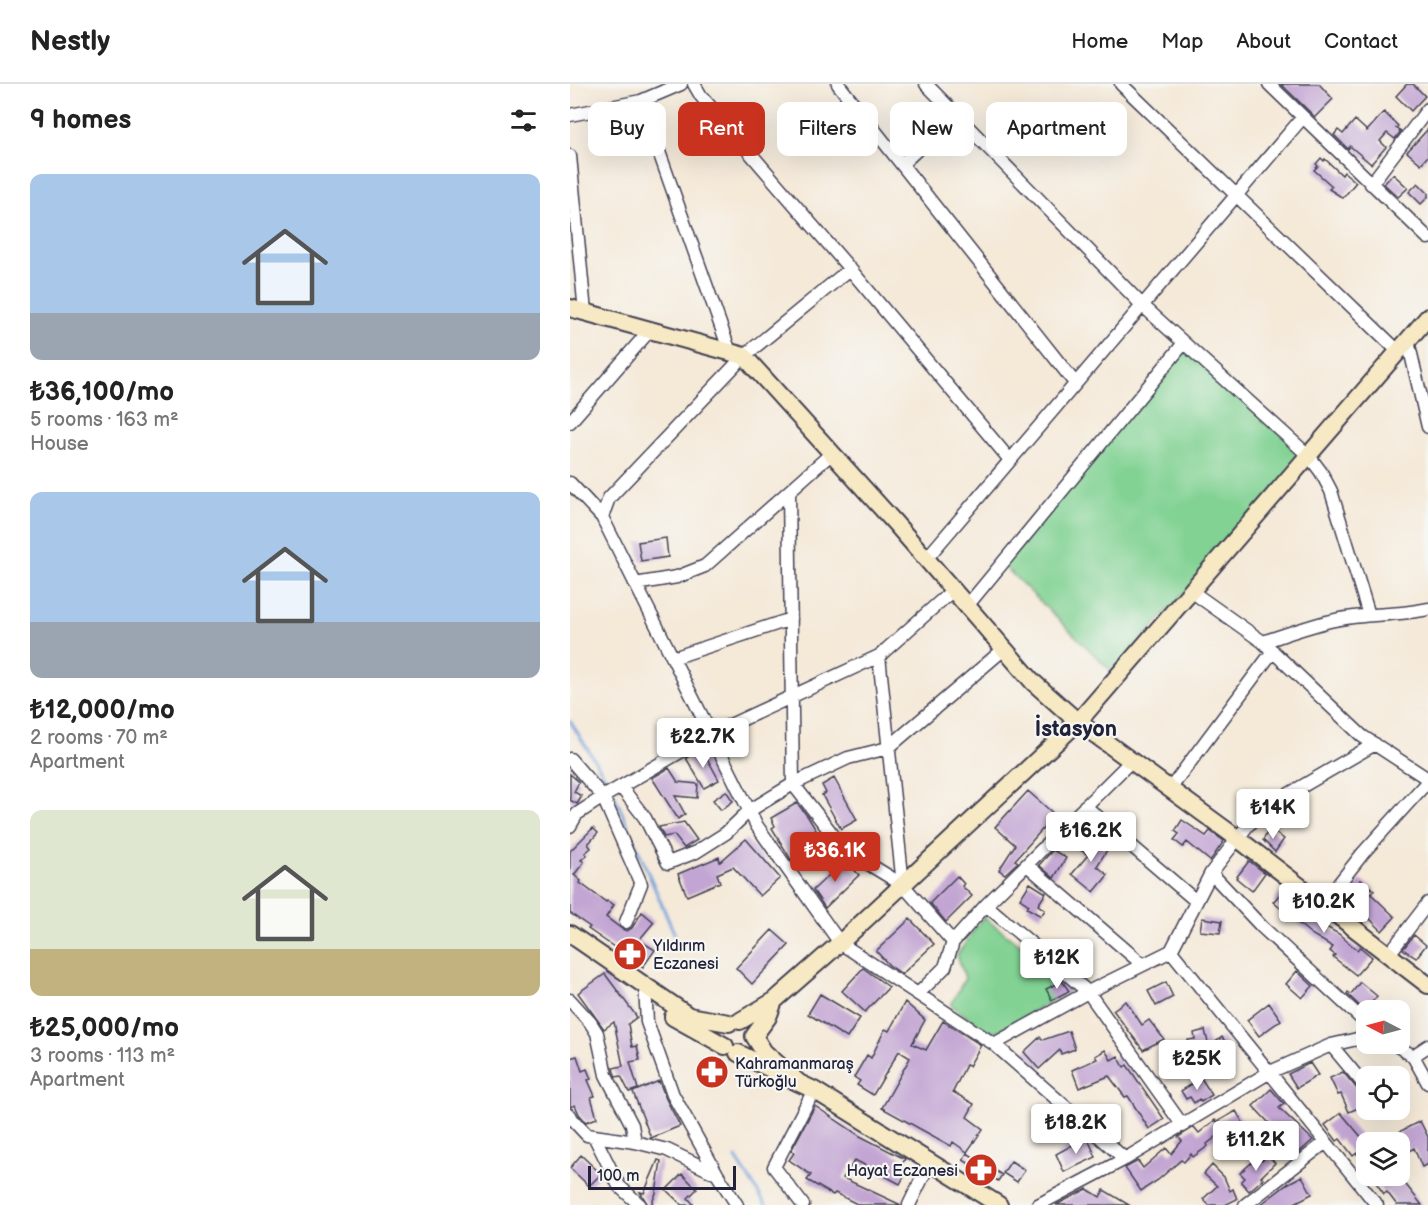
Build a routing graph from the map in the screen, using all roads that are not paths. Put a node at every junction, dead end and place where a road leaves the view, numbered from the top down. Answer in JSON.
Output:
{"nodes":[{"id":1,"x":681,"y":84,"type":"edge"},
{"id":2,"x":694,"y":84,"type":"edge"},
{"id":3,"x":838,"y":84,"type":"edge"},
{"id":4,"x":926,"y":84,"type":"edge"},
{"id":5,"x":1121,"y":84,"type":"edge"},
{"id":6,"x":1269,"y":84,"type":"edge"},
{"id":7,"x":641,"y":101,"type":"junction"},
{"id":8,"x":943,"y":102,"type":"edge"},
{"id":9,"x":1428,"y":109,"type":"edge"},
{"id":10,"x":570,"y":115,"type":"edge"},
{"id":11,"x":1303,"y":117,"type":"junction"},
{"id":12,"x":974,"y":133,"type":"edge"},
{"id":13,"x":570,"y":156,"type":"edge"},
{"id":14,"x":910,"y":156,"type":"edge"},
{"id":15,"x":902,"y":164,"type":"junction"},
{"id":16,"x":1371,"y":183,"type":"junction"},
{"id":17,"x":1236,"y":194,"type":"junction"},
{"id":18,"x":1428,"y":238,"type":"edge"},
{"id":19,"x":850,"y":269,"type":"junction"},
{"id":20,"x":1142,"y":305,"type":"junction"},
{"id":21,"x":577,"y":310,"type":"edge"},
{"id":22,"x":1428,"y":317,"type":"edge"},
{"id":23,"x":650,"y":330,"type":"junction"},
{"id":24,"x":1184,"y":342,"type":"junction"},
{"id":25,"x":1403,"y":347,"type":"junction"},
{"id":26,"x":737,"y":354,"type":"junction"},
{"id":27,"x":1076,"y":383,"type":"junction"},
{"id":28,"x":570,"y":422,"type":"edge"},
{"id":29,"x":1428,"y":427,"type":"edge"},
{"id":30,"x":832,"y":453,"type":"junction"},
{"id":31,"x":1309,"y":456,"type":"junction"},
{"id":32,"x":1010,"y":460,"type":"junction"},
{"id":33,"x":570,"y":483,"type":"edge"},
{"id":34,"x":789,"y":492,"type":"junction"},
{"id":35,"x":602,"y":517,"type":"junction"},
{"id":36,"x":926,"y":559,"type":"junction"},
{"id":37,"x":635,"y":584,"type":"junction"},
{"id":38,"x":953,"y":590,"type":"junction"},
{"id":39,"x":1191,"y":591,"type":"junction"},
{"id":40,"x":967,"y":606,"type":"junction"},
{"id":41,"x":1428,"y":609,"type":"edge"},
{"id":42,"x":1369,"y":615,"type":"junction"},
{"id":43,"x":791,"y":620,"type":"junction"},
{"id":44,"x":1263,"y":642,"type":"junction"},
{"id":45,"x":1004,"y":649,"type":"junction"},
{"id":46,"x":1273,"y":651,"type":"junction"},
{"id":47,"x":879,"y":656,"type":"junction"},
{"id":48,"x":672,"y":658,"type":"junction"},
{"id":49,"x":792,"y":695,"type":"junction"},
{"id":50,"x":1077,"y":722,"type":"junction"},
{"id":51,"x":711,"y":734,"type":"junction"},
{"id":52,"x":1375,"y":744,"type":"junction"},
{"id":53,"x":888,"y":748,"type":"junction"},
{"id":54,"x":570,"y":759,"type":"edge"},
{"id":55,"x":1131,"y":761,"type":"junction"},
{"id":56,"x":1428,"y":780,"type":"edge"},
{"id":57,"x":793,"y":784,"type":"junction"},
{"id":58,"x":620,"y":787,"type":"junction"},
{"id":59,"x":1170,"y":789,"type":"junction"},
{"id":60,"x":605,"y":796,"type":"junction"},
{"id":61,"x":1085,"y":806,"type":"junction"},
{"id":62,"x":749,"y":811,"type":"junction"},
{"id":63,"x":574,"y":812,"type":"edge"},
{"id":64,"x":570,"y":826,"type":"edge"},
{"id":65,"x":1237,"y":838,"type":"junction"},
{"id":66,"x":1026,"y":865,"type":"junction"},
{"id":67,"x":1211,"y":873,"type":"junction"},
{"id":68,"x":903,"y":885,"type":"junction"},
{"id":69,"x":1196,"y":901,"type":"junction"},
{"id":70,"x":1428,"y":903,"type":"edge"},
{"id":71,"x":1323,"y":904,"type":"junction"},
{"id":72,"x":986,"y":905,"type":"junction"},
{"id":73,"x":626,"y":922,"type":"dead end"},
{"id":74,"x":570,"y":934,"type":"edge"},
{"id":75,"x":953,"y":942,"type":"junction"},
{"id":76,"x":840,"y":943,"type":"junction"},
{"id":77,"x":570,"y":948,"type":"edge"},
{"id":78,"x":1171,"y":951,"type":"junction"},
{"id":79,"x":1389,"y":954,"type":"junction"},
{"id":80,"x":1142,"y":964,"type":"junction"},
{"id":81,"x":1428,"y":985,"type":"edge"},
{"id":82,"x":645,"y":992,"type":"junction"},
{"id":83,"x":1088,"y":992,"type":"junction"},
{"id":84,"x":918,"y":994,"type":"junction"},
{"id":85,"x":570,"y":1000,"type":"edge"},
{"id":86,"x":774,"y":1001,"type":"junction"},
{"id":87,"x":1356,"y":1014,"type":"edge"},
{"id":88,"x":735,"y":1022,"type":"junction"},
{"id":89,"x":754,"y":1036,"type":"junction"},
{"id":90,"x":1356,"y":1039,"type":"edge"},
{"id":91,"x":994,"y":1044,"type":"junction"},
{"id":92,"x":1331,"y":1045,"type":"junction"},
{"id":93,"x":1428,"y":1046,"type":"edge"},
{"id":94,"x":732,"y":1050,"type":"junction"},
{"id":95,"x":1410,"y":1054,"type":"edge"},
{"id":96,"x":1413,"y":1056,"type":"junction"},
{"id":97,"x":1270,"y":1072,"type":"junction"},
{"id":98,"x":1356,"y":1075,"type":"edge"},
{"id":99,"x":1428,"y":1083,"type":"edge"},
{"id":100,"x":806,"y":1086,"type":"junction"},
{"id":101,"x":571,"y":1118,"type":"edge"},
{"id":102,"x":1182,"y":1126,"type":"junction"},
{"id":103,"x":594,"y":1136,"type":"junction"},
{"id":104,"x":636,"y":1142,"type":"junction"},
{"id":105,"x":1326,"y":1142,"type":"junction"},
{"id":106,"x":1125,"y":1159,"type":"junction"},
{"id":107,"x":930,"y":1162,"type":"junction"},
{"id":108,"x":717,"y":1174,"type":"junction"},
{"id":109,"x":1371,"y":1203,"type":"edge"},
{"id":110,"x":640,"y":1205,"type":"edge"},
{"id":111,"x":737,"y":1205,"type":"edge"},
{"id":112,"x":803,"y":1205,"type":"edge"},
{"id":113,"x":909,"y":1205,"type":"edge"},
{"id":114,"x":999,"y":1205,"type":"edge"},
{"id":115,"x":1038,"y":1205,"type":"edge"},
{"id":116,"x":1245,"y":1205,"type":"edge"}],
"edges":[{"from":1,"to":7,"type":"street"},
{"from":2,"to":19,"type":"street"},
{"from":3,"to":15,"type":"street"},
{"from":4,"to":8,"type":"street"},
{"from":5,"to":17,"type":"street"},
{"from":6,"to":11,"type":"street"},
{"from":7,"to":10,"type":"street"},
{"from":7,"to":26,"type":"street"},
{"from":9,"to":16,"type":"street"},
{"from":11,"to":16,"type":"street"},
{"from":11,"to":17,"type":"street"},
{"from":12,"to":20,"type":"street"},
{"from":13,"to":21,"type":"street"},
{"from":14,"to":15,"type":"street"},
{"from":15,"to":27,"type":"street"},
{"from":16,"to":18,"type":"street"},
{"from":17,"to":20,"type":"street"},
{"from":17,"to":25,"type":"street"},
{"from":19,"to":26,"type":"street"},
{"from":19,"to":32,"type":"street"},
{"from":20,"to":24,"type":"street"},
{"from":20,"to":27,"type":"street"},
{"from":21,"to":23,"type":"main road"},
{"from":22,"to":25,"type":"main road"},
{"from":23,"to":26,"type":"main road"},
{"from":23,"to":28,"type":"street"},
{"from":24,"to":31,"type":"street"},
{"from":24,"to":40,"type":"street"},
{"from":25,"to":29,"type":"street"},
{"from":25,"to":31,"type":"main road"},
{"from":26,"to":30,"type":"main road"},
{"from":26,"to":35,"type":"street"},
{"from":27,"to":32,"type":"street"},
{"from":30,"to":34,"type":"street"},
{"from":30,"to":36,"type":"main road"},
{"from":31,"to":39,"type":"main road"},
{"from":31,"to":42,"type":"street"},
{"from":32,"to":36,"type":"street"},
{"from":33,"to":35,"type":"street"},
{"from":34,"to":37,"type":"street"},
{"from":34,"to":43,"type":"street"},
{"from":35,"to":37,"type":"street"},
{"from":36,"to":38,"type":"main road"},
{"from":37,"to":48,"type":"street"},
{"from":38,"to":40,"type":"main road"},
{"from":38,"to":47,"type":"street"},
{"from":39,"to":44,"type":"street"},
{"from":39,"to":50,"type":"main road"},
{"from":40,"to":45,"type":"main road"},
{"from":41,"to":42,"type":"street"},
{"from":42,"to":44,"type":"street"},
{"from":43,"to":48,"type":"street"},
{"from":43,"to":49,"type":"street"},
{"from":44,"to":46,"type":"street"},
{"from":45,"to":50,"type":"main road"},
{"from":45,"to":53,"type":"street"},
{"from":46,"to":52,"type":"street"},
{"from":46,"to":59,"type":"street"},
{"from":47,"to":49,"type":"street"},
{"from":47,"to":53,"type":"street"},
{"from":48,"to":51,"type":"street"},
{"from":49,"to":51,"type":"street"},
{"from":49,"to":57,"type":"street"},
{"from":50,"to":55,"type":"main road"},
{"from":50,"to":68,"type":"main road"},
{"from":51,"to":58,"type":"street"},
{"from":51,"to":62,"type":"street"},
{"from":52,"to":56,"type":"street"},
{"from":52,"to":65,"type":"street"},
{"from":53,"to":57,"type":"street"},
{"from":53,"to":68,"type":"street"},
{"from":54,"to":60,"type":"street"},
{"from":55,"to":59,"type":"main road"},
{"from":55,"to":61,"type":"street"},
{"from":56,"to":71,"type":"street"},
{"from":57,"to":62,"type":"street"},
{"from":57,"to":68,"type":"street"},
{"from":58,"to":60,"type":"street"},
{"from":58,"to":62,"type":"street"},
{"from":59,"to":65,"type":"main road"},
{"from":60,"to":63,"type":"street"},
{"from":60,"to":73,"type":"street"},
{"from":61,"to":66,"type":"street"},
{"from":61,"to":69,"type":"street"},
{"from":62,"to":76,"type":"street"},
{"from":63,"to":64,"type":"street"},
{"from":65,"to":67,"type":"street"},
{"from":65,"to":71,"type":"main road"},
{"from":66,"to":72,"type":"street"},
{"from":66,"to":80,"type":"street"},
{"from":67,"to":69,"type":"street"},
{"from":67,"to":87,"type":"street"},
{"from":68,"to":75,"type":"street"},
{"from":68,"to":76,"type":"main road"},
{"from":69,"to":78,"type":"street"},
{"from":70,"to":79,"type":"street"},
{"from":71,"to":79,"type":"main road"},
{"from":72,"to":75,"type":"street"},
{"from":72,"to":83,"type":"street"},
{"from":74,"to":82,"type":"main road"},
{"from":75,"to":84,"type":"street"},
{"from":76,"to":84,"type":"street"},
{"from":76,"to":86,"type":"main road"},
{"from":77,"to":82,"type":"main road"},
{"from":78,"to":80,"type":"street"},
{"from":78,"to":97,"type":"street"},
{"from":79,"to":81,"type":"main road"},
{"from":80,"to":83,"type":"street"},
{"from":82,"to":88,"type":"main road"},
{"from":82,"to":94,"type":"main road"},
{"from":82,"to":108,"type":"street"},
{"from":83,"to":91,"type":"street"},
{"from":83,"to":102,"type":"street"},
{"from":84,"to":91,"type":"street"},
{"from":85,"to":104,"type":"street"},
{"from":86,"to":88,"type":"main road"},
{"from":86,"to":89,"type":"main road"},
{"from":88,"to":89,"type":"main road"},
{"from":88,"to":94,"type":"main road"},
{"from":89,"to":94,"type":"main road"},
{"from":89,"to":100,"type":"main road"},
{"from":90,"to":92,"type":"street"},
{"from":91,"to":106,"type":"street"},
{"from":92,"to":97,"type":"street"},
{"from":92,"to":98,"type":"street"},
{"from":93,"to":96,"type":"street"},
{"from":94,"to":100,"type":"main road"},
{"from":95,"to":96,"type":"street"},
{"from":96,"to":99,"type":"street"},
{"from":97,"to":102,"type":"street"},
{"from":97,"to":105,"type":"street"},
{"from":100,"to":107,"type":"main road"},
{"from":100,"to":112,"type":"street"},
{"from":101,"to":103,"type":"street"},
{"from":102,"to":106,"type":"street"},
{"from":103,"to":104,"type":"street"},
{"from":103,"to":110,"type":"street"},
{"from":104,"to":108,"type":"street"},
{"from":105,"to":109,"type":"street"},
{"from":105,"to":116,"type":"street"},
{"from":106,"to":115,"type":"street"},
{"from":107,"to":113,"type":"street"},
{"from":107,"to":114,"type":"main road"},
{"from":108,"to":111,"type":"street"}]}
